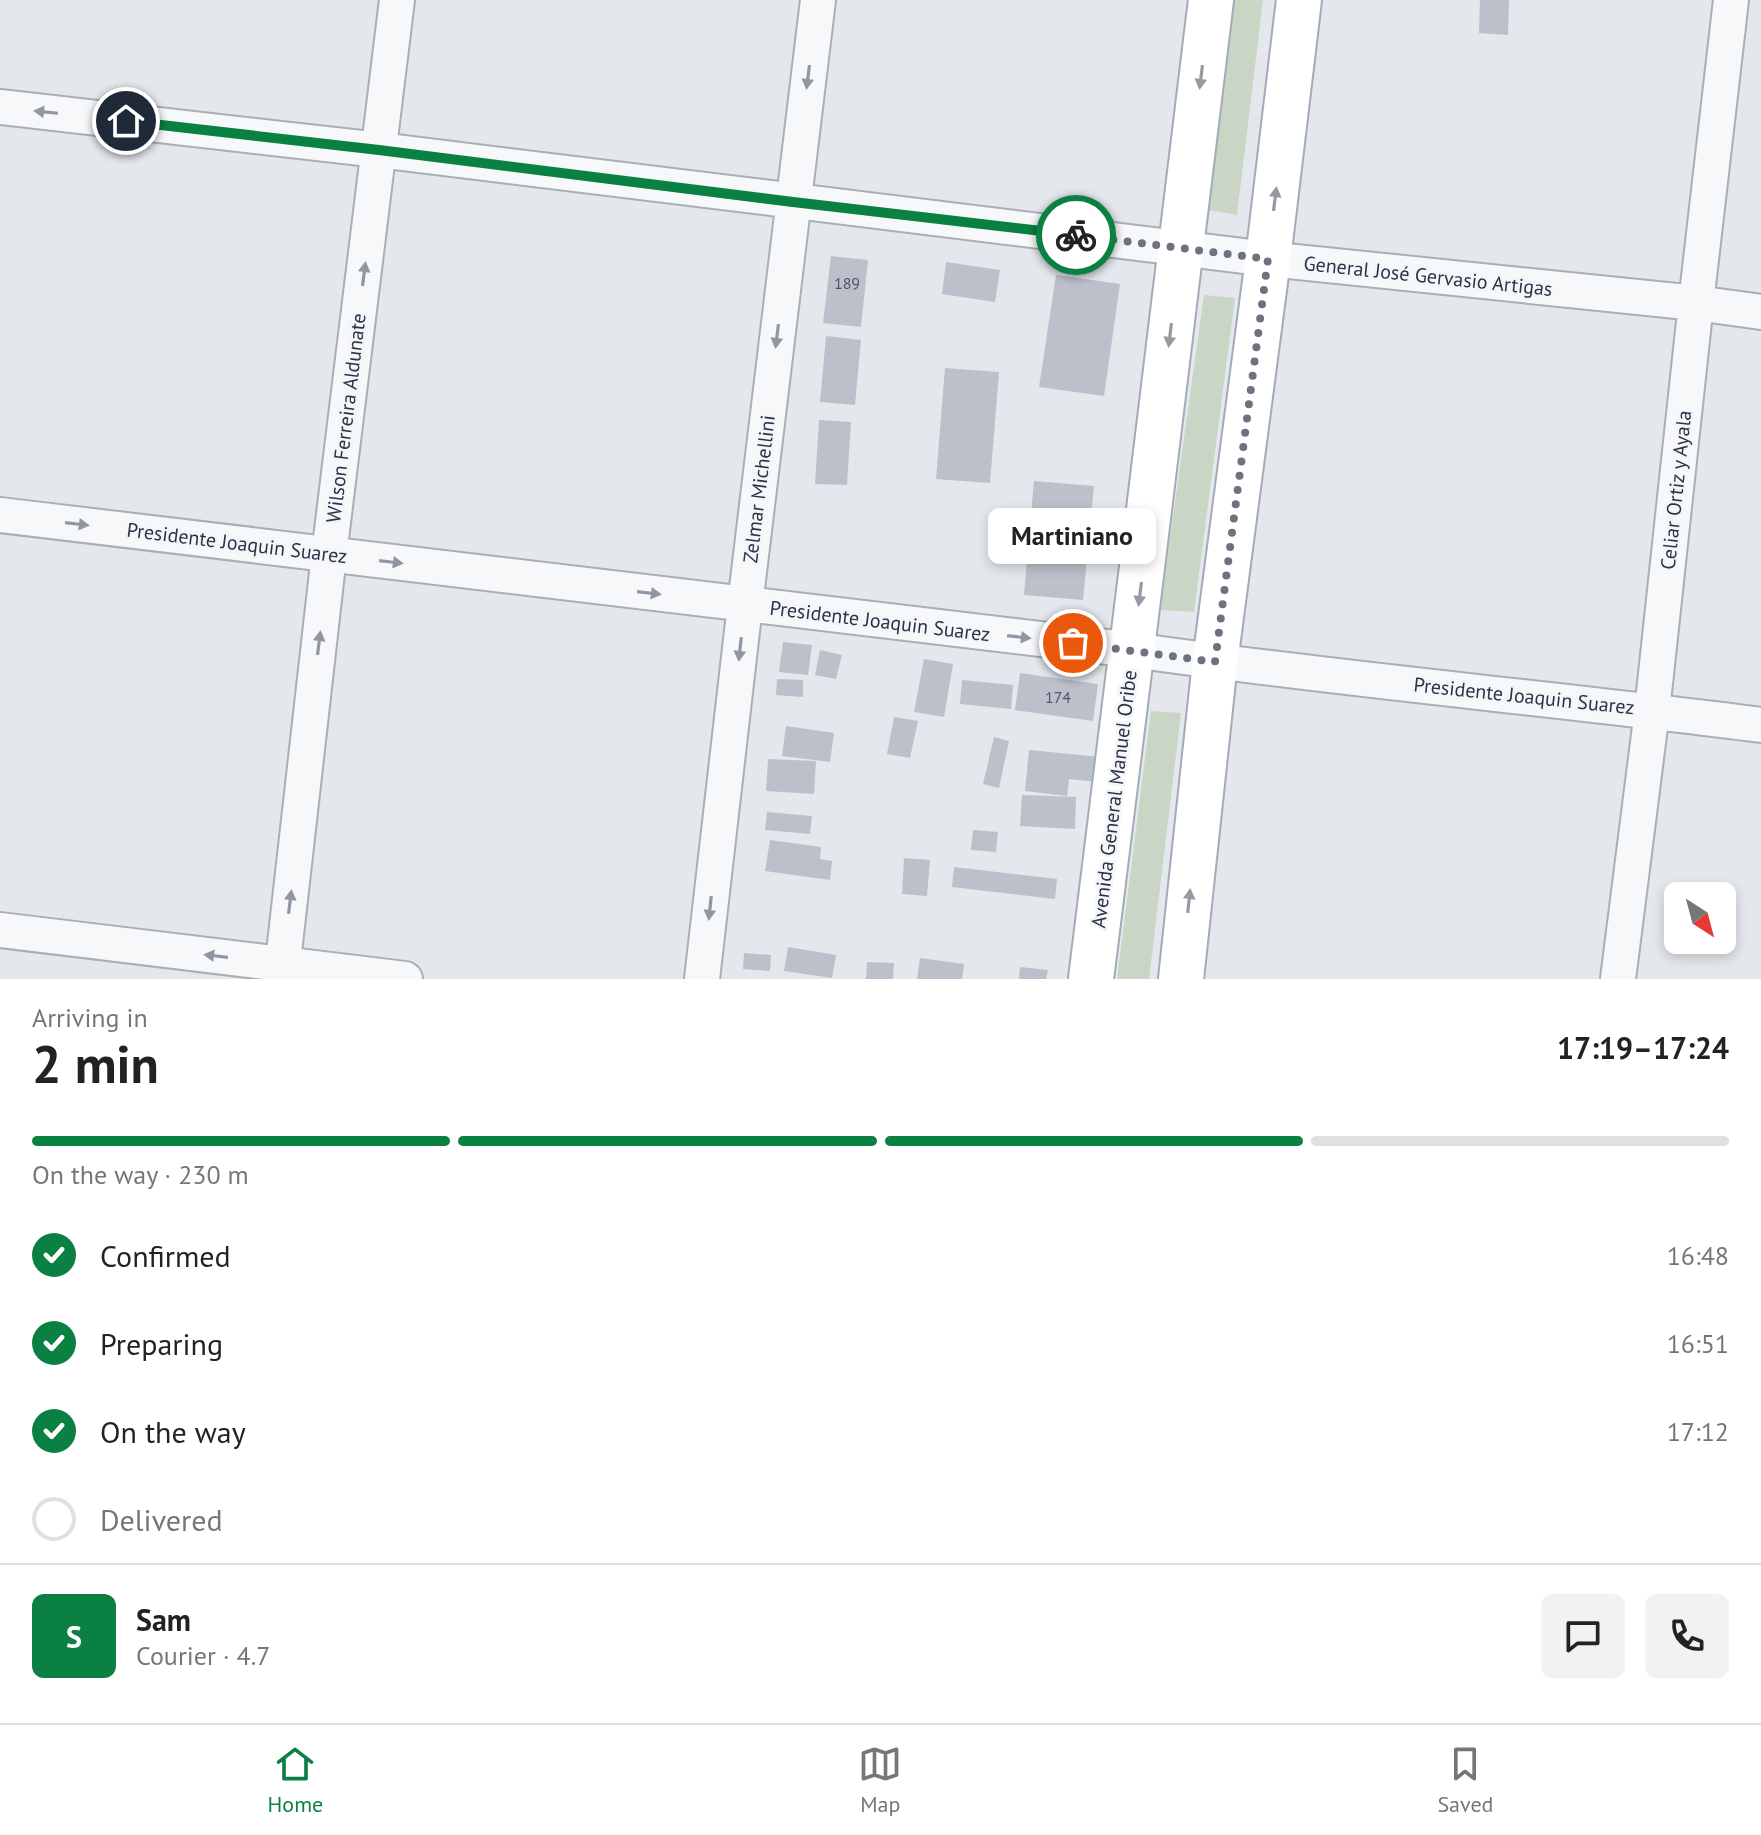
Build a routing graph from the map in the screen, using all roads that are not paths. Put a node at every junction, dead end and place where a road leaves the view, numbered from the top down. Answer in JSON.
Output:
{"nodes":[{"id":1,"x":397,"y":0,"type":"edge"},
{"id":2,"x":818,"y":0,"type":"edge"},
{"id":3,"x":1211,"y":0,"type":"edge"},
{"id":4,"x":1299,"y":0,"type":"edge"},
{"id":5,"x":1731,"y":0,"type":"edge"},
{"id":6,"x":0,"y":107,"type":"edge"},
{"id":7,"x":379,"y":150,"type":"junction"},
{"id":8,"x":793,"y":202,"type":"junction"},
{"id":9,"x":1180,"y":247,"type":"junction"},
{"id":10,"x":1268,"y":259,"type":"junction"},
{"id":11,"x":1696,"y":303,"type":"junction"},
{"id":12,"x":1761,"y":312,"type":"edge"},
{"id":13,"x":0,"y":515,"type":"edge"},
{"id":14,"x":329,"y":555,"type":"junction"},
{"id":15,"x":745,"y":605,"type":"junction"},
{"id":16,"x":1133,"y":650,"type":"junction"},
{"id":17,"x":1215,"y":662,"type":"junction"},
{"id":18,"x":1652,"y":711,"type":"junction"},
{"id":19,"x":1761,"y":725,"type":"edge"},
{"id":20,"x":0,"y":930,"type":"edge"},
{"id":21,"x":282,"y":971,"type":"edge"},
{"id":22,"x":405,"y":979,"type":"edge"},
{"id":23,"x":702,"y":979,"type":"edge"},
{"id":24,"x":1091,"y":979,"type":"edge"},
{"id":25,"x":1181,"y":979,"type":"edge"},
{"id":26,"x":1618,"y":979,"type":"edge"}],
"edges":[{"from":1,"to":7,"type":"street","name":"Wilson Ferreira Aldunate"},
{"from":2,"to":8,"type":"street","name":"Zelmar Michellini","one_way":true},
{"from":3,"to":9,"type":"main road","name":"Avenida General Manuel Oribe","one_way":true},
{"from":10,"to":4,"type":"main road","one_way":true},
{"from":5,"to":11,"type":"street","name":"Celiar Ortiz y Ayala"},
{"from":7,"to":6,"type":"street","name":"General José Gervasio Artigas","one_way":true},
{"from":7,"to":8,"type":"street","name":"General José Gervasio Artigas"},
{"from":14,"to":7,"type":"street","name":"Wilson Ferreira Aldunate","one_way":true},
{"from":8,"to":9,"type":"street","name":"General José Gervasio Artigas"},
{"from":8,"to":15,"type":"street","name":"Zelmar Michellini","one_way":true},
{"from":9,"to":10,"type":"street","name":"General José Gervasio Artigas"},
{"from":9,"to":16,"type":"main road","name":"Avenida General Manuel Oribe","one_way":true},
{"from":10,"to":11,"type":"street","name":"General José Gervasio Artigas"},
{"from":10,"to":17,"type":"main road"},
{"from":11,"to":12,"type":"street","name":"General José Gervasio Artigas"},
{"from":11,"to":18,"type":"street","name":"Celiar Ortiz y Ayala"},
{"from":13,"to":14,"type":"street","name":"Presidente Joaquin Suarez","one_way":true},
{"from":14,"to":15,"type":"street","name":"Presidente Joaquin Suarez","one_way":true},
{"from":21,"to":14,"type":"street","name":"Wilson Ferreira Aldunate","one_way":true},
{"from":15,"to":16,"type":"street","name":"Presidente Joaquin Suarez","one_way":true},
{"from":15,"to":23,"type":"street","name":"Zelmar Michellini","one_way":true},
{"from":16,"to":17,"type":"street","name":"Presidente Joaquin Suarez"},
{"from":16,"to":24,"type":"main road","name":"Avenida General Manuel Oribe"},
{"from":17,"to":18,"type":"street","name":"Presidente Joaquin Suarez"},
{"from":25,"to":17,"type":"main road","one_way":true},
{"from":18,"to":19,"type":"street","name":"Presidente Joaquin Suarez"},
{"from":18,"to":26,"type":"street","name":"Celiar Ortiz y Ayala"},
{"from":21,"to":20,"type":"street","one_way":true},
{"from":21,"to":22,"type":"street"}]}
